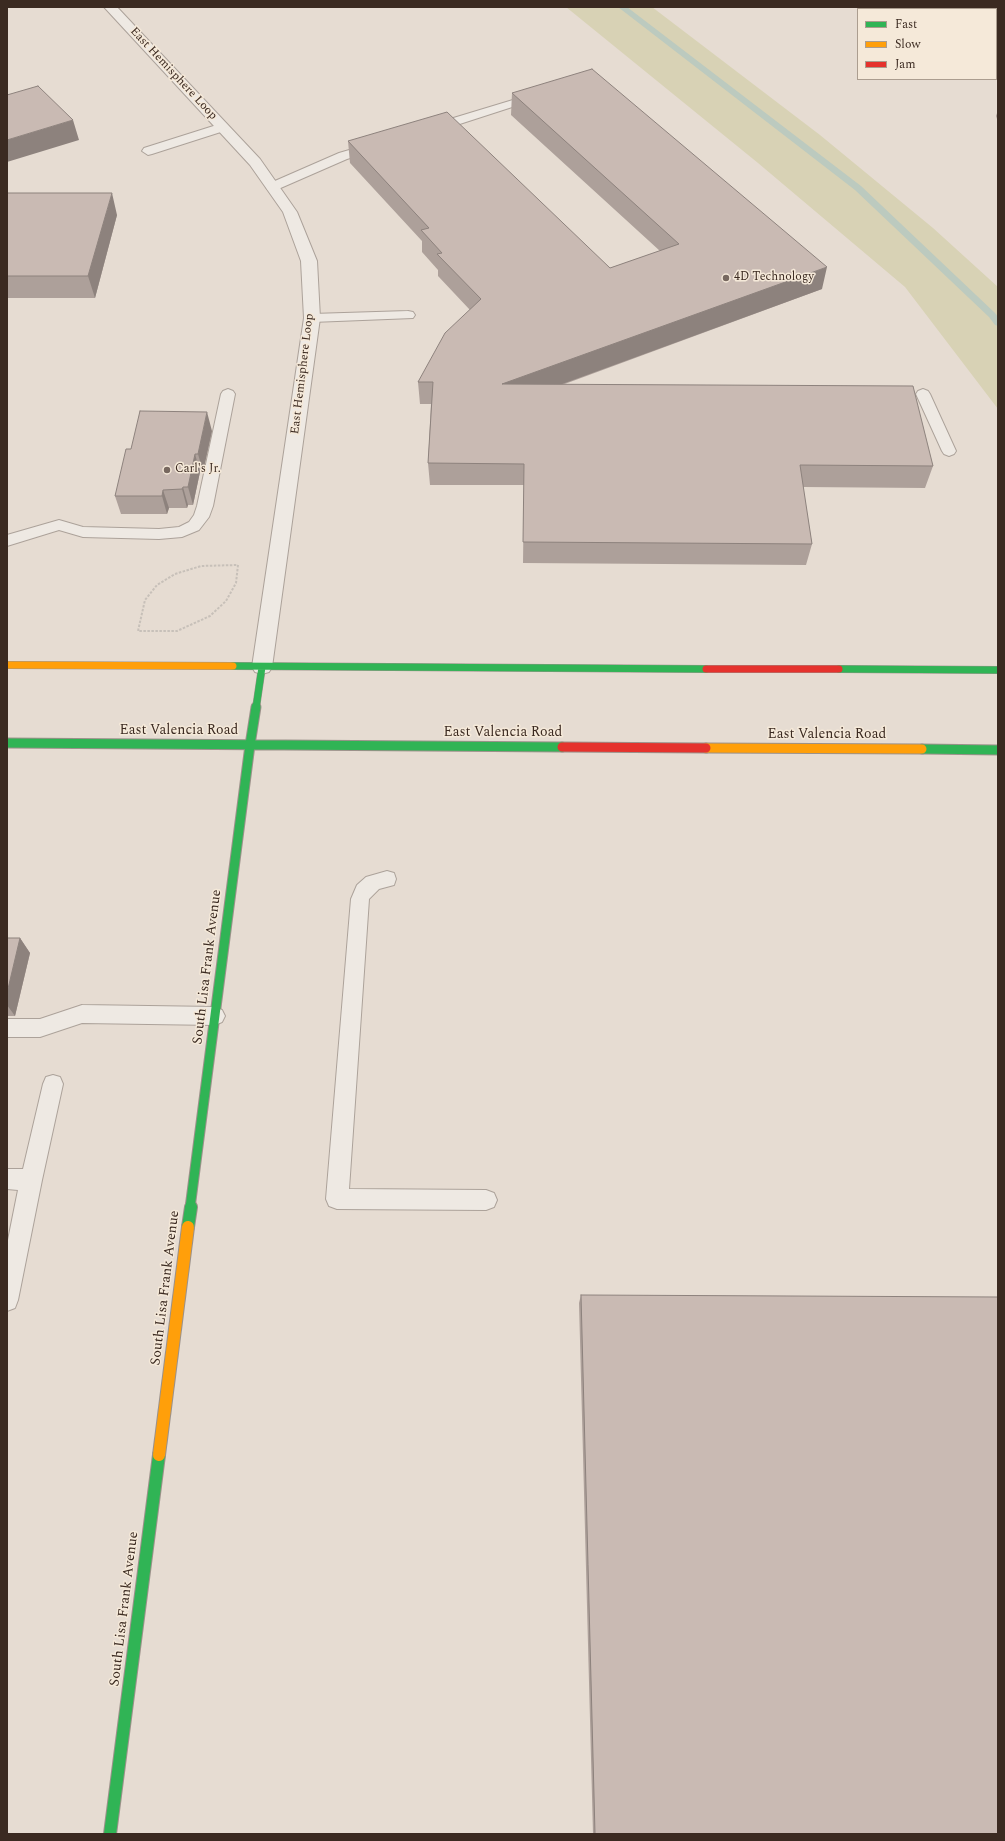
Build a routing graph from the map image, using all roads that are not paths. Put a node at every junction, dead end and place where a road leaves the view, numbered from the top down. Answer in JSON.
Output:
{"nodes":[{"id":1,"x":110,"y":7,"type":"edge"},
{"id":2,"x":548,"y":92,"type":"edge"},
{"id":3,"x":223,"y":127,"type":"junction"},
{"id":4,"x":420,"y":132,"type":"edge"},
{"id":5,"x":382,"y":144,"type":"edge"},
{"id":6,"x":148,"y":151,"type":"dead end"},
{"id":7,"x":272,"y":187,"type":"junction"},
{"id":8,"x":408,"y":315,"type":"dead end"},
{"id":9,"x":312,"y":318,"type":"junction"},
{"id":10,"x":228,"y":394,"type":"dead end"},
{"id":11,"x":923,"y":394,"type":"dead end"},
{"id":12,"x":949,"y":451,"type":"dead end"},
{"id":13,"x":7,"y":541,"type":"edge"},
{"id":14,"x":7,"y":665,"type":"edge"},
{"id":15,"x":262,"y":667,"type":"junction"},
{"id":16,"x":998,"y":670,"type":"edge"},
{"id":17,"x":7,"y":743,"type":"edge"},
{"id":18,"x":250,"y":745,"type":"junction"},
{"id":19,"x":998,"y":750,"type":"edge"},
{"id":20,"x":387,"y":879,"type":"dead end"},
{"id":21,"x":215,"y":1016,"type":"junction"},
{"id":22,"x":7,"y":1028,"type":"edge"},
{"id":23,"x":53,"y":1084,"type":"dead end"},
{"id":24,"x":7,"y":1179,"type":"edge"},
{"id":25,"x":31,"y":1180,"type":"junction"},
{"id":26,"x":486,"y":1200,"type":"dead end"},
{"id":27,"x":7,"y":1300,"type":"edge"},
{"id":28,"x":110,"y":1834,"type":"edge"}],
"edges":[{"from":1,"to":3,"type":"street","name":"East Hemisphere Loop"},
{"from":2,"to":4,"type":"lane"},
{"from":3,"to":6,"type":"lane"},
{"from":3,"to":7,"type":"street","name":"East Hemisphere Loop"},
{"from":5,"to":7,"type":"lane"},
{"from":7,"to":9,"type":"street","name":"East Hemisphere Loop"},
{"from":8,"to":9,"type":"lane"},
{"from":9,"to":15,"type":"street","name":"East Hemisphere Loop"},
{"from":10,"to":13,"type":"lane"},
{"from":11,"to":12,"type":"lane"},
{"from":14,"to":15,"type":"main road"},
{"from":15,"to":16,"type":"main road"},
{"from":15,"to":18,"type":"main road","name":"South Lisa Frank Avenue"},
{"from":17,"to":18,"type":"main road","name":"East Valencia Road"},
{"from":18,"to":19,"type":"main road","name":"East Valencia Road"},
{"from":18,"to":21,"type":"main road","name":"South Lisa Frank Avenue"},
{"from":20,"to":26,"type":"lane"},
{"from":21,"to":22,"type":"lane"},
{"from":21,"to":28,"type":"main road","name":"South Lisa Frank Avenue"},
{"from":23,"to":25,"type":"lane"},
{"from":24,"to":25,"type":"lane"},
{"from":25,"to":27,"type":"lane"}]}
